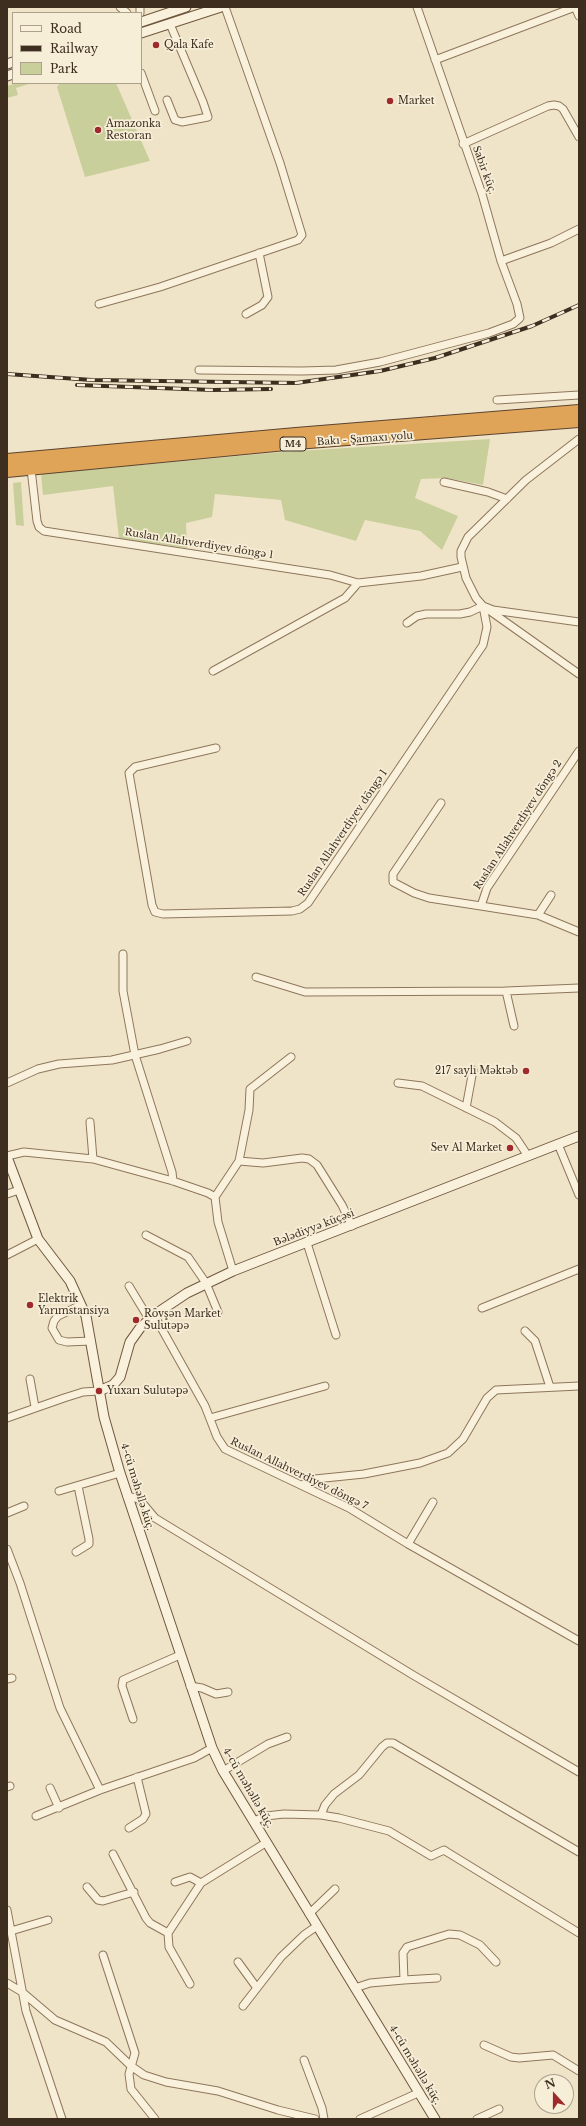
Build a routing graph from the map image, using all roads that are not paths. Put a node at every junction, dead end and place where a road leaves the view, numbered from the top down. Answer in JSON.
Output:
{"nodes":[{"id":1,"x":186,"y":7,"type":"edge"},
{"id":2,"x":222,"y":7,"type":"edge"},
{"id":3,"x":225,"y":7,"type":"edge"},
{"id":4,"x":417,"y":7,"type":"edge"},
{"id":5,"x":575,"y":7,"type":"edge"},
{"id":6,"x":579,"y":16,"type":"edge"},
{"id":7,"x":142,"y":22,"type":"edge"},
{"id":8,"x":170,"y":24,"type":"junction"},
{"id":9,"x":142,"y":32,"type":"edge"},
{"id":10,"x":435,"y":60,"type":"junction"},
{"id":11,"x":142,"y":76,"type":"edge"},
{"id":12,"x":167,"y":100,"type":"dead end"},
{"id":13,"x":155,"y":111,"type":"dead end"},
{"id":14,"x":579,"y":137,"type":"edge"},
{"id":15,"x":464,"y":144,"type":"junction"},
{"id":16,"x":579,"y":229,"type":"edge"},
{"id":17,"x":259,"y":253,"type":"junction"},
{"id":18,"x":501,"y":261,"type":"junction"},
{"id":19,"x":99,"y":304,"type":"dead end"},
{"id":20,"x":246,"y":314,"type":"dead end"},
{"id":21,"x":199,"y":370,"type":"dead end"},
{"id":22,"x":579,"y":395,"type":"edge"},
{"id":23,"x":497,"y":400,"type":"dead end"},
{"id":24,"x":579,"y":411,"type":"edge"},
{"id":25,"x":579,"y":421,"type":"edge"},
{"id":26,"x":579,"y":439,"type":"edge"},
{"id":27,"x":7,"y":460,"type":"edge"},
{"id":28,"x":31,"y":469,"type":"junction"},
{"id":29,"x":7,"y":471,"type":"edge"},
{"id":30,"x":444,"y":482,"type":"dead end"},
{"id":31,"x":507,"y":499,"type":"junction"},
{"id":32,"x":462,"y":568,"type":"junction"},
{"id":33,"x":358,"y":583,"type":"junction"},
{"id":34,"x":483,"y":606,"type":"junction"},
{"id":35,"x":579,"y":622,"type":"edge"},
{"id":36,"x":407,"y":623,"type":"dead end"},
{"id":37,"x":213,"y":671,"type":"dead end"},
{"id":38,"x":579,"y":674,"type":"edge"},
{"id":39,"x":216,"y":748,"type":"dead end"},
{"id":40,"x":579,"y":751,"type":"edge"},
{"id":41,"x":441,"y":803,"type":"dead end"},
{"id":42,"x":551,"y":895,"type":"dead end"},
{"id":43,"x":481,"y":906,"type":"junction"},
{"id":44,"x":538,"y":915,"type":"junction"},
{"id":45,"x":579,"y":932,"type":"edge"},
{"id":46,"x":123,"y":954,"type":"dead end"},
{"id":47,"x":256,"y":977,"type":"dead end"},
{"id":48,"x":579,"y":988,"type":"edge"},
{"id":49,"x":506,"y":991,"type":"junction"},
{"id":50,"x":514,"y":1026,"type":"dead end"},
{"id":51,"x":187,"y":1041,"type":"dead end"},
{"id":52,"x":134,"y":1055,"type":"junction"},
{"id":53,"x":291,"y":1057,"type":"dead end"},
{"id":54,"x":473,"y":1070,"type":"dead end"},
{"id":55,"x":7,"y":1083,"type":"edge"},
{"id":56,"x":398,"y":1083,"type":"dead end"},
{"id":57,"x":466,"y":1108,"type":"junction"},
{"id":58,"x":90,"y":1122,"type":"dead end"},
{"id":59,"x":579,"y":1136,"type":"edge"},
{"id":60,"x":558,"y":1144,"type":"junction"},
{"id":61,"x":7,"y":1156,"type":"edge"},
{"id":62,"x":528,"y":1156,"type":"junction"},
{"id":63,"x":94,"y":1159,"type":"junction"},
{"id":64,"x":239,"y":1161,"type":"junction"},
{"id":65,"x":173,"y":1181,"type":"junction"},
{"id":66,"x":19,"y":1190,"type":"junction"},
{"id":67,"x":7,"y":1194,"type":"edge"},
{"id":68,"x":579,"y":1195,"type":"edge"},
{"id":69,"x":215,"y":1198,"type":"junction"},
{"id":70,"x":352,"y":1226,"type":"junction"},
{"id":71,"x":146,"y":1236,"type":"dead end"},
{"id":72,"x":38,"y":1239,"type":"junction"},
{"id":73,"x":307,"y":1243,"type":"junction"},
{"id":74,"x":7,"y":1255,"type":"edge"},
{"id":75,"x":579,"y":1269,"type":"edge"},
{"id":76,"x":233,"y":1270,"type":"junction"},
{"id":77,"x":206,"y":1283,"type":"junction"},
{"id":78,"x":129,"y":1286,"type":"dead end"},
{"id":79,"x":81,"y":1305,"type":"junction"},
{"id":80,"x":482,"y":1308,"type":"dead end"},
{"id":81,"x":218,"y":1312,"type":"dead end"},
{"id":82,"x":152,"y":1317,"type":"junction"},
{"id":83,"x":525,"y":1331,"type":"dead end"},
{"id":84,"x":336,"y":1335,"type":"dead end"},
{"id":85,"x":91,"y":1341,"type":"junction"},
{"id":86,"x":30,"y":1379,"type":"dead end"},
{"id":87,"x":325,"y":1386,"type":"dead end"},
{"id":88,"x":579,"y":1386,"type":"edge"},
{"id":89,"x":550,"y":1387,"type":"junction"},
{"id":90,"x":99,"y":1390,"type":"junction"},
{"id":91,"x":35,"y":1407,"type":"junction"},
{"id":92,"x":7,"y":1418,"type":"edge"},
{"id":93,"x":210,"y":1418,"type":"junction"},
{"id":94,"x":120,"y":1473,"type":"junction"},
{"id":95,"x":302,"y":1485,"type":"junction"},
{"id":96,"x":78,"y":1486,"type":"junction"},
{"id":97,"x":59,"y":1491,"type":"dead end"},
{"id":98,"x":128,"y":1496,"type":"junction"},
{"id":99,"x":432,"y":1502,"type":"dead end"},
{"id":100,"x":24,"y":1506,"type":"dead end"},
{"id":101,"x":7,"y":1513,"type":"edge"},
{"id":102,"x":408,"y":1544,"type":"junction"},
{"id":103,"x":7,"y":1549,"type":"edge"},
{"id":104,"x":76,"y":1552,"type":"dead end"},
{"id":105,"x":579,"y":1641,"type":"edge"},
{"id":106,"x":180,"y":1655,"type":"junction"},
{"id":107,"x":190,"y":1686,"type":"junction"},
{"id":108,"x":228,"y":1692,"type":"dead end"},
{"id":109,"x":133,"y":1719,"type":"dead end"},
{"id":110,"x":287,"y":1737,"type":"dead end"},
{"id":111,"x":212,"y":1748,"type":"junction"},
{"id":112,"x":223,"y":1771,"type":"junction"},
{"id":113,"x":579,"y":1772,"type":"edge"},
{"id":114,"x":137,"y":1777,"type":"junction"},
{"id":115,"x":50,"y":1788,"type":"dead end"},
{"id":116,"x":100,"y":1790,"type":"junction"},
{"id":117,"x":59,"y":1808,"type":"junction"},
{"id":118,"x":321,"y":1815,"type":"junction"},
{"id":119,"x":36,"y":1816,"type":"dead end"},
{"id":120,"x":254,"y":1821,"type":"junction"},
{"id":121,"x":129,"y":1828,"type":"dead end"},
{"id":122,"x":267,"y":1842,"type":"junction"},
{"id":123,"x":579,"y":1852,"type":"edge"},
{"id":124,"x":113,"y":1854,"type":"dead end"},
{"id":125,"x":175,"y":1882,"type":"dead end"},
{"id":126,"x":201,"y":1883,"type":"junction"},
{"id":127,"x":87,"y":1887,"type":"dead end"},
{"id":128,"x":336,"y":1889,"type":"dead end"},
{"id":129,"x":134,"y":1892,"type":"junction"},
{"id":130,"x":7,"y":1910,"type":"edge"},
{"id":131,"x":309,"y":1914,"type":"junction"},
{"id":132,"x":48,"y":1920,"type":"dead end"},
{"id":133,"x":317,"y":1926,"type":"junction"},
{"id":134,"x":11,"y":1931,"type":"junction"},
{"id":135,"x":168,"y":1933,"type":"junction"},
{"id":136,"x":579,"y":1933,"type":"edge"},
{"id":137,"x":103,"y":1955,"type":"dead end"},
{"id":138,"x":238,"y":1962,"type":"dead end"},
{"id":139,"x":496,"y":1962,"type":"dead end"},
{"id":140,"x":437,"y":1978,"type":"dead end"},
{"id":141,"x":404,"y":1980,"type":"junction"},
{"id":142,"x":7,"y":1983,"type":"edge"},
{"id":143,"x":190,"y":1984,"type":"dead end"},
{"id":144,"x":257,"y":1988,"type":"junction"},
{"id":145,"x":355,"y":1988,"type":"junction"},
{"id":146,"x":22,"y":1992,"type":"junction"},
{"id":147,"x":243,"y":2006,"type":"dead end"},
{"id":148,"x":484,"y":2045,"type":"dead end"},
{"id":149,"x":304,"y":2060,"type":"dead end"},
{"id":150,"x":131,"y":2066,"type":"junction"},
{"id":151,"x":579,"y":2071,"type":"edge"},
{"id":152,"x":418,"y":2093,"type":"junction"},
{"id":153,"x":499,"y":2109,"type":"dead end"},
{"id":154,"x":488,"y":2117,"type":"edge"},
{"id":155,"x":62,"y":2119,"type":"edge"},
{"id":156,"x":155,"y":2119,"type":"edge"},
{"id":157,"x":315,"y":2119,"type":"edge"},
{"id":158,"x":324,"y":2119,"type":"edge"},
{"id":159,"x":360,"y":2119,"type":"edge"},
{"id":160,"x":435,"y":2119,"type":"edge"},
{"id":161,"x":477,"y":2119,"type":"edge"}],
"edges":[{"from":1,"to":7,"type":"street"},
{"from":2,"to":8,"type":"street"},
{"from":3,"to":17,"type":"street"},
{"from":4,"to":10,"type":"street","name":"Sabir küç."},
{"from":5,"to":6,"type":"street"},
{"from":5,"to":10,"type":"street"},
{"from":8,"to":9,"type":"street"},
{"from":8,"to":12,"type":"street"},
{"from":10,"to":15,"type":"street","name":"Sabir küç."},
{"from":11,"to":13,"type":"street"},
{"from":14,"to":15,"type":"street"},
{"from":15,"to":18,"type":"street","name":"Sabir küç."},
{"from":16,"to":18,"type":"street"},
{"from":17,"to":19,"type":"street"},
{"from":17,"to":20,"type":"street"},
{"from":18,"to":21,"type":"street","name":"Sabir küç."},
{"from":22,"to":23,"type":"street"},
{"from":24,"to":27,"type":"highway","name":"Bakı - Şamaxı yolu","number":"M4"},
{"from":25,"to":28,"type":"highway","name":"Bakı - Şamaxı yolu","number":"M4"},
{"from":26,"to":31,"type":"street"},
{"from":28,"to":29,"type":"highway","name":"Bakı - Şamaxı yolu","number":"M4"},
{"from":28,"to":33,"type":"street","name":"Ruslan Allahverdiyev döngə 1"},
{"from":30,"to":31,"type":"street"},
{"from":31,"to":32,"type":"street"},
{"from":32,"to":33,"type":"street","name":"Ruslan Allahverdiyev döngə 1"},
{"from":32,"to":34,"type":"street"},
{"from":33,"to":37,"type":"street"},
{"from":34,"to":35,"type":"street"},
{"from":34,"to":36,"type":"street"},
{"from":34,"to":38,"type":"street"},
{"from":34,"to":39,"type":"street","name":"Ruslan Allahverdiyev döngə 1"},
{"from":40,"to":43,"type":"street","name":"Ruslan Allahverdiyev döngə 2"},
{"from":41,"to":43,"type":"street"},
{"from":42,"to":44,"type":"street"},
{"from":43,"to":44,"type":"street","name":"Ruslan Allahverdiyev döngə 2"},
{"from":44,"to":45,"type":"street","name":"Ruslan Allahverdiyev döngə 2"},
{"from":46,"to":52,"type":"street"},
{"from":47,"to":49,"type":"street"},
{"from":48,"to":49,"type":"street"},
{"from":49,"to":50,"type":"street"},
{"from":51,"to":52,"type":"street"},
{"from":52,"to":55,"type":"street"},
{"from":52,"to":65,"type":"street"},
{"from":53,"to":64,"type":"street"},
{"from":54,"to":57,"type":"street"},
{"from":56,"to":57,"type":"street"},
{"from":57,"to":62,"type":"street"},
{"from":58,"to":63,"type":"street"},
{"from":59,"to":60,"type":"street","name":"Bələdiyyə küçəsi"},
{"from":60,"to":62,"type":"street","name":"Bələdiyyə küçəsi"},
{"from":60,"to":68,"type":"street"},
{"from":61,"to":63,"type":"street"},
{"from":61,"to":66,"type":"street","name":"4-cü məhəllə küç."},
{"from":62,"to":70,"type":"street","name":"Bələdiyyə küçəsi"},
{"from":63,"to":65,"type":"street"},
{"from":64,"to":69,"type":"street"},
{"from":64,"to":70,"type":"street"},
{"from":65,"to":69,"type":"street"},
{"from":66,"to":67,"type":"street"},
{"from":66,"to":72,"type":"street","name":"4-cü məhəllə küç."},
{"from":69,"to":76,"type":"street"},
{"from":70,"to":73,"type":"street","name":"Bələdiyyə küçəsi"},
{"from":71,"to":77,"type":"street"},
{"from":72,"to":74,"type":"street"},
{"from":72,"to":79,"type":"street","name":"4-cü məhəllə küç."},
{"from":73,"to":76,"type":"street","name":"Bələdiyyə küçəsi"},
{"from":73,"to":84,"type":"street"},
{"from":75,"to":80,"type":"street"},
{"from":76,"to":77,"type":"street","name":"Bələdiyyə küçəsi"},
{"from":77,"to":81,"type":"street"},
{"from":77,"to":82,"type":"street","name":"Bələdiyyə küçəsi"},
{"from":78,"to":82,"type":"street","name":"Ruslan Allahverdiyev döngə 7"},
{"from":79,"to":85,"type":"street","name":"4-cü məhəllə küç."},
{"from":79,"to":85,"type":"street"},
{"from":82,"to":90,"type":"street","name":"Bələdiyyə küçəsi"},
{"from":82,"to":93,"type":"street","name":"Ruslan Allahverdiyev döngə 7"},
{"from":83,"to":89,"type":"street"},
{"from":85,"to":90,"type":"street","name":"4-cü məhəllə küç."},
{"from":86,"to":91,"type":"street"},
{"from":87,"to":93,"type":"street"},
{"from":88,"to":89,"type":"street"},
{"from":89,"to":95,"type":"street"},
{"from":90,"to":91,"type":"street"},
{"from":90,"to":94,"type":"street","name":"4-cü məhəllə küç."},
{"from":91,"to":92,"type":"street"},
{"from":93,"to":95,"type":"street","name":"Ruslan Allahverdiyev döngə 7"},
{"from":94,"to":96,"type":"street"},
{"from":94,"to":98,"type":"street","name":"4-cü məhəllə küç."},
{"from":95,"to":102,"type":"street","name":"Ruslan Allahverdiyev döngə 7"},
{"from":96,"to":97,"type":"street"},
{"from":96,"to":104,"type":"street"},
{"from":98,"to":106,"type":"street","name":"4-cü məhəllə küç."},
{"from":98,"to":113,"type":"street"},
{"from":99,"to":102,"type":"street"},
{"from":100,"to":101,"type":"street"},
{"from":102,"to":105,"type":"street","name":"Ruslan Allahverdiyev döngə 7"},
{"from":103,"to":116,"type":"street"},
{"from":106,"to":107,"type":"street","name":"4-cü məhəllə küç."},
{"from":106,"to":109,"type":"street"},
{"from":107,"to":108,"type":"street"},
{"from":107,"to":111,"type":"street","name":"4-cü məhəllə küç."},
{"from":110,"to":112,"type":"street"},
{"from":111,"to":112,"type":"street","name":"4-cü məhəllə küç."},
{"from":111,"to":114,"type":"street"},
{"from":112,"to":120,"type":"street","name":"4-cü məhəllə küç."},
{"from":114,"to":116,"type":"street"},
{"from":114,"to":121,"type":"street"},
{"from":115,"to":117,"type":"street"},
{"from":116,"to":117,"type":"street"},
{"from":117,"to":119,"type":"street"},
{"from":118,"to":120,"type":"street"},
{"from":118,"to":123,"type":"street"},
{"from":118,"to":136,"type":"street"},
{"from":120,"to":122,"type":"street","name":"4-cü məhəllə küç."},
{"from":122,"to":126,"type":"street"},
{"from":122,"to":131,"type":"street","name":"4-cü məhəllə küç."},
{"from":124,"to":129,"type":"street"},
{"from":125,"to":126,"type":"street"},
{"from":126,"to":135,"type":"street"},
{"from":127,"to":129,"type":"street"},
{"from":128,"to":131,"type":"street"},
{"from":129,"to":135,"type":"street"},
{"from":130,"to":134,"type":"street"},
{"from":131,"to":133,"type":"street","name":"4-cü məhəllə küç."},
{"from":132,"to":134,"type":"street"},
{"from":133,"to":144,"type":"street"},
{"from":133,"to":145,"type":"street","name":"4-cü məhəllə küç."},
{"from":134,"to":146,"type":"street"},
{"from":135,"to":143,"type":"street"},
{"from":137,"to":150,"type":"street"},
{"from":138,"to":144,"type":"street"},
{"from":139,"to":141,"type":"street"},
{"from":140,"to":141,"type":"street"},
{"from":141,"to":145,"type":"street"},
{"from":142,"to":146,"type":"street"},
{"from":144,"to":147,"type":"street"},
{"from":145,"to":152,"type":"street","name":"4-cü məhəllə küç."},
{"from":146,"to":150,"type":"street"},
{"from":146,"to":155,"type":"street"},
{"from":148,"to":151,"type":"street"},
{"from":149,"to":158,"type":"street"},
{"from":150,"to":156,"type":"street"},
{"from":150,"to":157,"type":"street"},
{"from":152,"to":159,"type":"street"},
{"from":152,"to":160,"type":"street","name":"4-cü məhəllə küç."},
{"from":153,"to":154,"type":"street"},
{"from":154,"to":161,"type":"street"}]}
